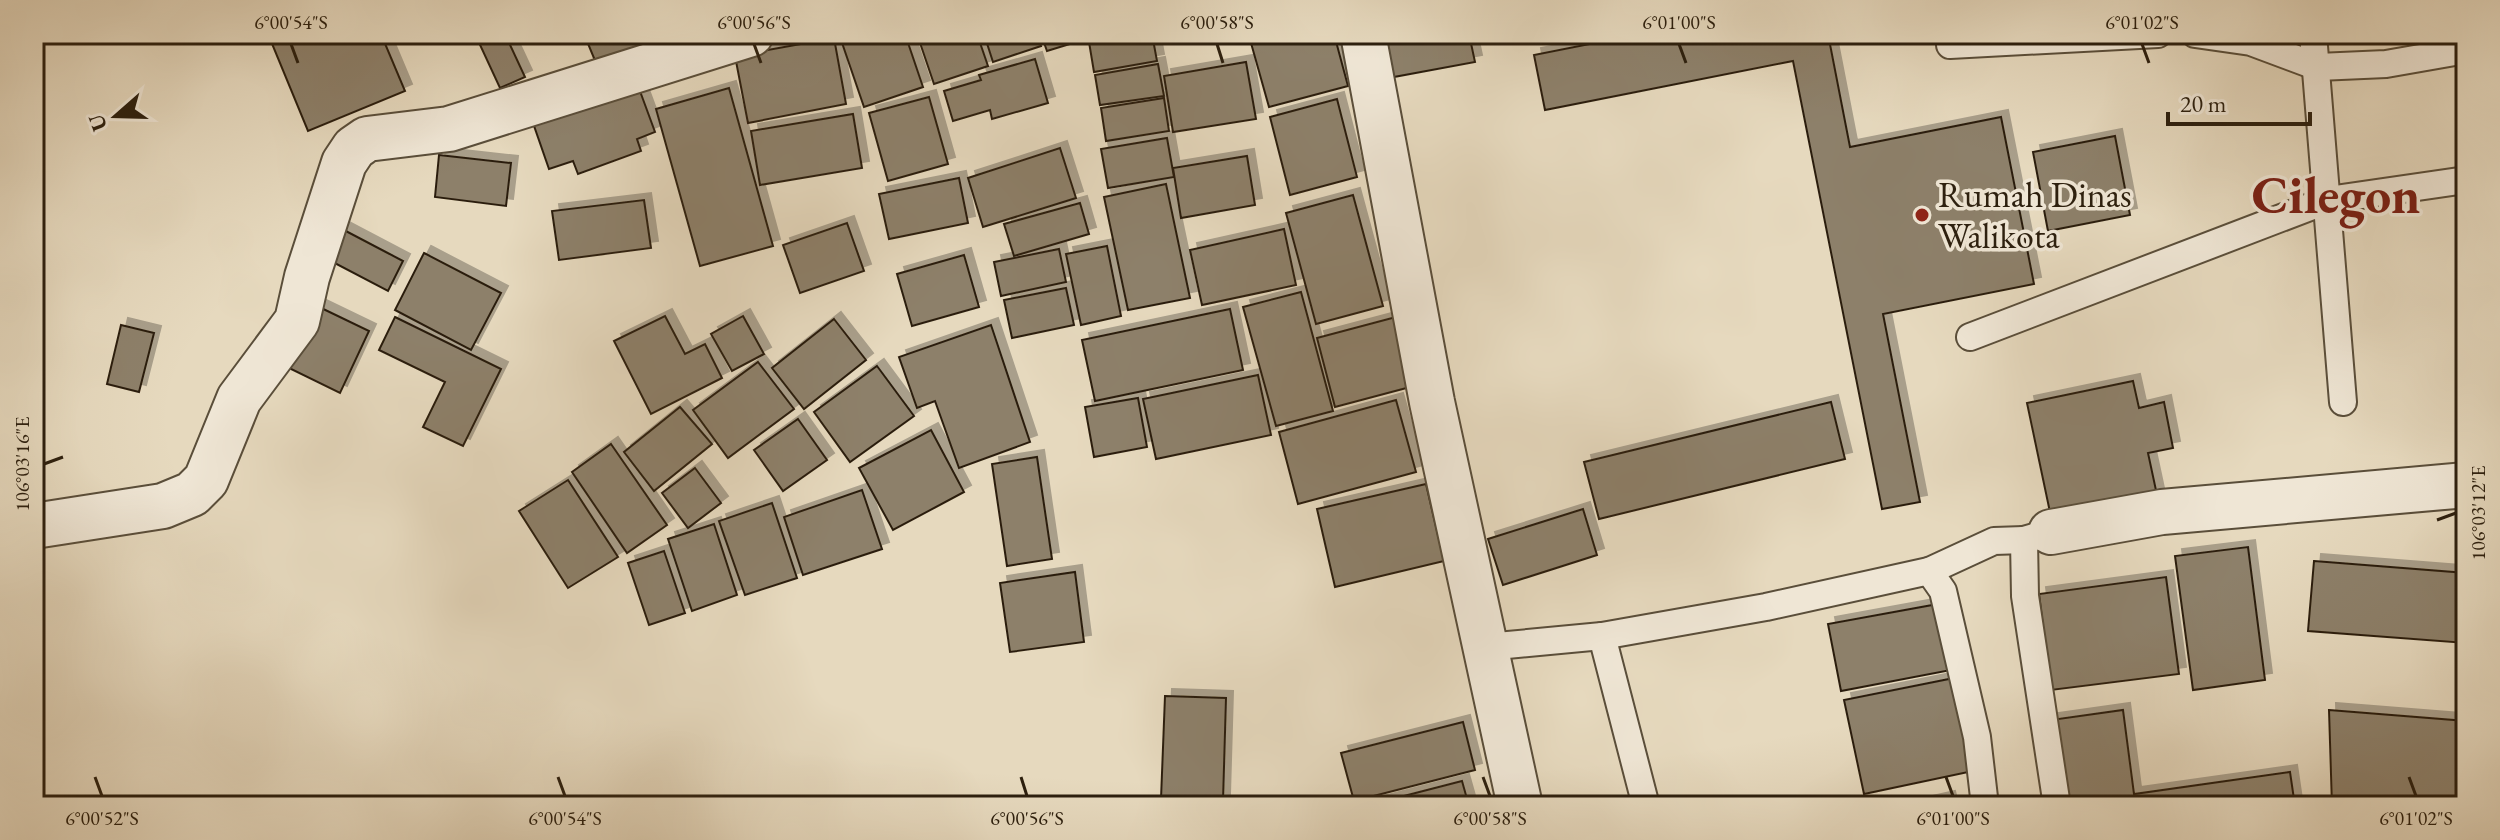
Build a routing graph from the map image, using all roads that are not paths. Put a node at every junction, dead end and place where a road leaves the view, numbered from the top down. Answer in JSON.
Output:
{"nodes":[{"id":1,"x":751,"y":34,"type":"edge"},
{"id":2,"x":1363,"y":34,"type":"edge"},
{"id":3,"x":2158,"y":34,"type":"edge"},
{"id":4,"x":2195,"y":34,"type":"edge"},
{"id":5,"x":2313,"y":34,"type":"edge"},
{"id":6,"x":1950,"y":45,"type":"dead end"},
{"id":7,"x":2466,"y":50,"type":"edge"},
{"id":8,"x":2318,"y":67,"type":"junction"},
{"id":9,"x":2466,"y":180,"type":"edge"},
{"id":10,"x":2328,"y":200,"type":"junction"},
{"id":11,"x":1970,"y":337,"type":"dead end"},
{"id":12,"x":2343,"y":402,"type":"dead end"},
{"id":13,"x":2466,"y":485,"type":"edge"},
{"id":14,"x":34,"y":526,"type":"edge"},
{"id":15,"x":2038,"y":536,"type":"junction"},
{"id":16,"x":1929,"y":571,"type":"junction"},
{"id":17,"x":1602,"y":636,"type":"junction"},
{"id":18,"x":1486,"y":647,"type":"junction"},
{"id":19,"x":1520,"y":806,"type":"edge"},
{"id":20,"x":1646,"y":806,"type":"edge"},
{"id":21,"x":1985,"y":806,"type":"edge"},
{"id":22,"x":2057,"y":806,"type":"edge"}],
"edges":[{"from":1,"to":14,"type":"street"},
{"from":2,"to":18,"type":"street"},
{"from":3,"to":6,"type":"lane"},
{"from":4,"to":8,"type":"lane"},
{"from":5,"to":8,"type":"lane"},
{"from":7,"to":8,"type":"lane"},
{"from":8,"to":10,"type":"lane"},
{"from":9,"to":10,"type":"lane"},
{"from":10,"to":11,"type":"lane"},
{"from":10,"to":12,"type":"lane"},
{"from":13,"to":15,"type":"street"},
{"from":15,"to":16,"type":"lane"},
{"from":15,"to":22,"type":"lane"},
{"from":16,"to":17,"type":"lane"},
{"from":16,"to":21,"type":"lane"},
{"from":17,"to":18,"type":"lane"},
{"from":17,"to":20,"type":"lane"},
{"from":18,"to":19,"type":"street"}]}
